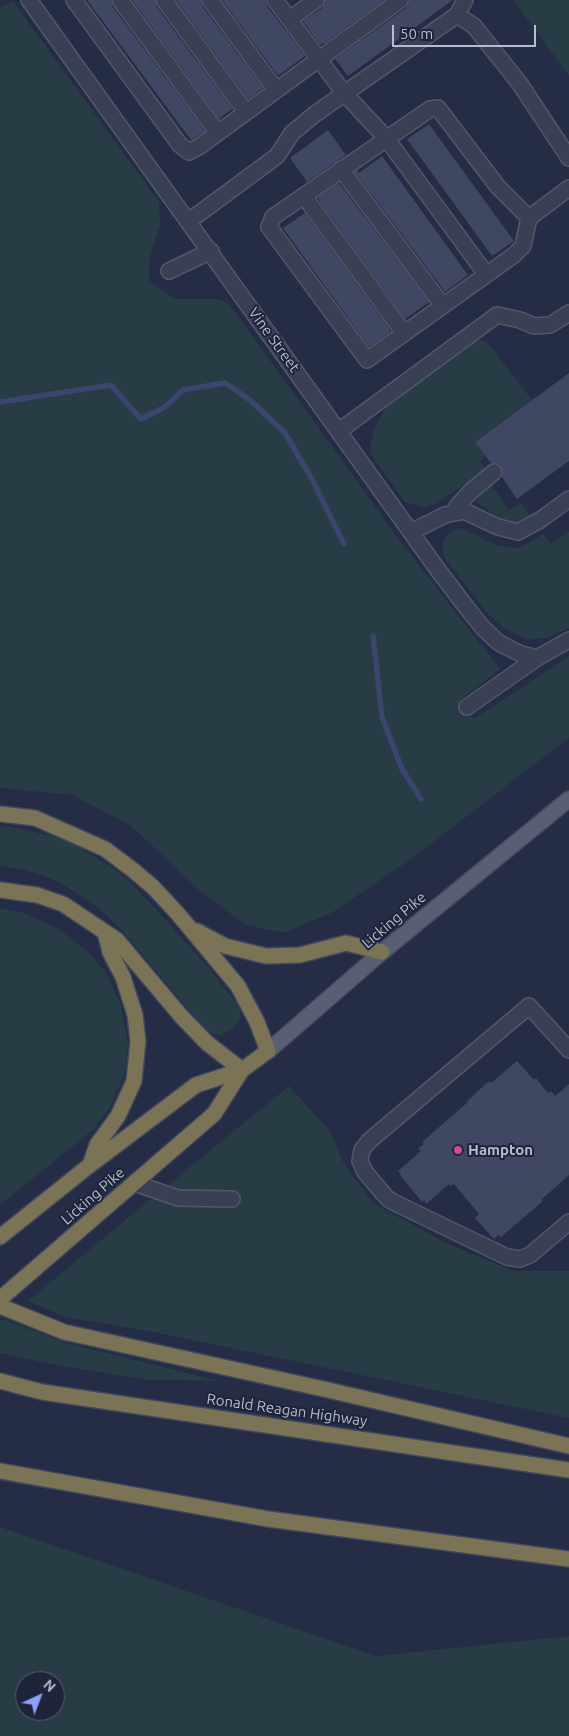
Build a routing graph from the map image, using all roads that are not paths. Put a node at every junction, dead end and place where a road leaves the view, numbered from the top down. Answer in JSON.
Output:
{"nodes":[{"id":1,"x":29,"y":0,"type":"edge"},
{"id":2,"x":74,"y":0,"type":"edge"},
{"id":3,"x":120,"y":0,"type":"edge"},
{"id":4,"x":164,"y":0,"type":"edge"},
{"id":5,"x":210,"y":0,"type":"edge"},
{"id":6,"x":275,"y":0,"type":"edge"},
{"id":7,"x":316,"y":0,"type":"edge"},
{"id":8,"x":400,"y":0,"type":"edge"},
{"id":9,"x":465,"y":0,"type":"edge"},
{"id":10,"x":457,"y":15,"type":"junction"},
{"id":11,"x":290,"y":20,"type":"junction"},
{"id":12,"x":319,"y":59,"type":"junction"},
{"id":13,"x":276,"y":90,"type":"junction"},
{"id":14,"x":344,"y":93,"type":"junction"},
{"id":15,"x":246,"y":112,"type":"junction"},
{"id":16,"x":218,"y":132,"type":"junction"},
{"id":17,"x":386,"y":138,"type":"junction"},
{"id":18,"x":569,"y":158,"type":"edge"},
{"id":19,"x":341,"y":169,"type":"junction"},
{"id":20,"x":569,"y":188,"type":"edge"},
{"id":21,"x":304,"y":196,"type":"junction"},
{"id":22,"x":529,"y":218,"type":"junction"},
{"id":23,"x":189,"y":221,"type":"junction"},
{"id":24,"x":210,"y":251,"type":"junction"},
{"id":25,"x":169,"y":271,"type":"dead end"},
{"id":26,"x":486,"y":274,"type":"junction"},
{"id":27,"x":443,"y":306,"type":"junction"},
{"id":28,"x":569,"y":313,"type":"edge"},
{"id":29,"x":404,"y":333,"type":"junction"},
{"id":30,"x":339,"y":430,"type":"junction"},
{"id":31,"x":494,"y":472,"type":"dead end"},
{"id":32,"x":569,"y":499,"type":"edge"},
{"id":33,"x":453,"y":513,"type":"junction"},
{"id":34,"x":411,"y":532,"type":"junction"},
{"id":35,"x":569,"y":640,"type":"edge"},
{"id":36,"x":537,"y":658,"type":"junction"},
{"id":37,"x":468,"y":707,"type":"dead end"},
{"id":38,"x":569,"y":799,"type":"edge"},
{"id":39,"x":0,"y":814,"type":"edge"},
{"id":40,"x":0,"y":890,"type":"edge"},
{"id":41,"x":185,"y":923,"type":"junction"},
{"id":42,"x":105,"y":932,"type":"junction"},
{"id":43,"x":382,"y":952,"type":"junction"},
{"id":44,"x":569,"y":1050,"type":"edge"},
{"id":45,"x":268,"y":1051,"type":"junction"},
{"id":46,"x":242,"y":1070,"type":"junction"},
{"id":47,"x":90,"y":1165,"type":"junction"},
{"id":48,"x":134,"y":1183,"type":"junction"},
{"id":49,"x":232,"y":1199,"type":"dead end"},
{"id":50,"x":569,"y":1222,"type":"edge"},
{"id":51,"x":0,"y":1237,"type":"edge"},
{"id":52,"x":0,"y":1299,"type":"edge"},
{"id":53,"x":0,"y":1306,"type":"edge"},
{"id":54,"x":0,"y":1381,"type":"edge"},
{"id":55,"x":569,"y":1446,"type":"edge"},
{"id":56,"x":569,"y":1470,"type":"edge"},
{"id":57,"x":0,"y":1471,"type":"edge"},
{"id":58,"x":569,"y":1559,"type":"edge"}],
"edges":[{"from":1,"to":23,"type":"street","name":"Vine Street"},
{"from":2,"to":16,"type":"street"},
{"from":3,"to":16,"type":"street"},
{"from":4,"to":15,"type":"street"},
{"from":5,"to":13,"type":"street"},
{"from":6,"to":11,"type":"street"},
{"from":7,"to":11,"type":"street"},
{"from":8,"to":12,"type":"street"},
{"from":9,"to":10,"type":"street"},
{"from":10,"to":14,"type":"street"},
{"from":10,"to":18,"type":"street"},
{"from":11,"to":12,"type":"street"},
{"from":12,"to":13,"type":"street"},
{"from":12,"to":14,"type":"street"},
{"from":13,"to":15,"type":"street"},
{"from":14,"to":17,"type":"street"},
{"from":14,"to":23,"type":"street"},
{"from":15,"to":16,"type":"street"},
{"from":17,"to":19,"type":"street"},
{"from":17,"to":22,"type":"street"},
{"from":17,"to":26,"type":"street"},
{"from":19,"to":21,"type":"street"},
{"from":19,"to":27,"type":"street"},
{"from":20,"to":22,"type":"street"},
{"from":21,"to":29,"type":"street"},
{"from":21,"to":29,"type":"street"},
{"from":22,"to":26,"type":"street"},
{"from":23,"to":24,"type":"street","name":"Vine Street"},
{"from":24,"to":25,"type":"street"},
{"from":24,"to":30,"type":"street","name":"Vine Street"},
{"from":26,"to":27,"type":"street"},
{"from":27,"to":29,"type":"street"},
{"from":28,"to":30,"type":"street"},
{"from":30,"to":34,"type":"street","name":"Vine Street"},
{"from":31,"to":33,"type":"street"},
{"from":32,"to":33,"type":"street"},
{"from":33,"to":34,"type":"street"},
{"from":34,"to":36,"type":"street","name":"Vine Street"},
{"from":35,"to":36,"type":"street"},
{"from":36,"to":37,"type":"street"},
{"from":38,"to":43,"type":"main road","name":"Licking Pike"},
{"from":39,"to":41,"type":"highway"},
{"from":40,"to":42,"type":"highway"},
{"from":41,"to":43,"type":"highway"},
{"from":41,"to":45,"type":"highway"},
{"from":42,"to":46,"type":"highway"},
{"from":42,"to":47,"type":"highway"},
{"from":43,"to":45,"type":"main road","name":"Licking Pike"},
{"from":44,"to":50,"type":"street"},
{"from":45,"to":46,"type":"highway","name":"Licking Pike"},
{"from":46,"to":47,"type":"highway","name":"Licking Pike"},
{"from":46,"to":48,"type":"highway","name":"Licking Pike"},
{"from":47,"to":51,"type":"highway","name":"Licking Pike"},
{"from":48,"to":49,"type":"street"},
{"from":48,"to":52,"type":"highway","name":"Licking Pike"},
{"from":53,"to":55,"type":"highway"},
{"from":54,"to":56,"type":"highway","name":"Ronald Reagan Highway"},
{"from":57,"to":58,"type":"highway"}]}
